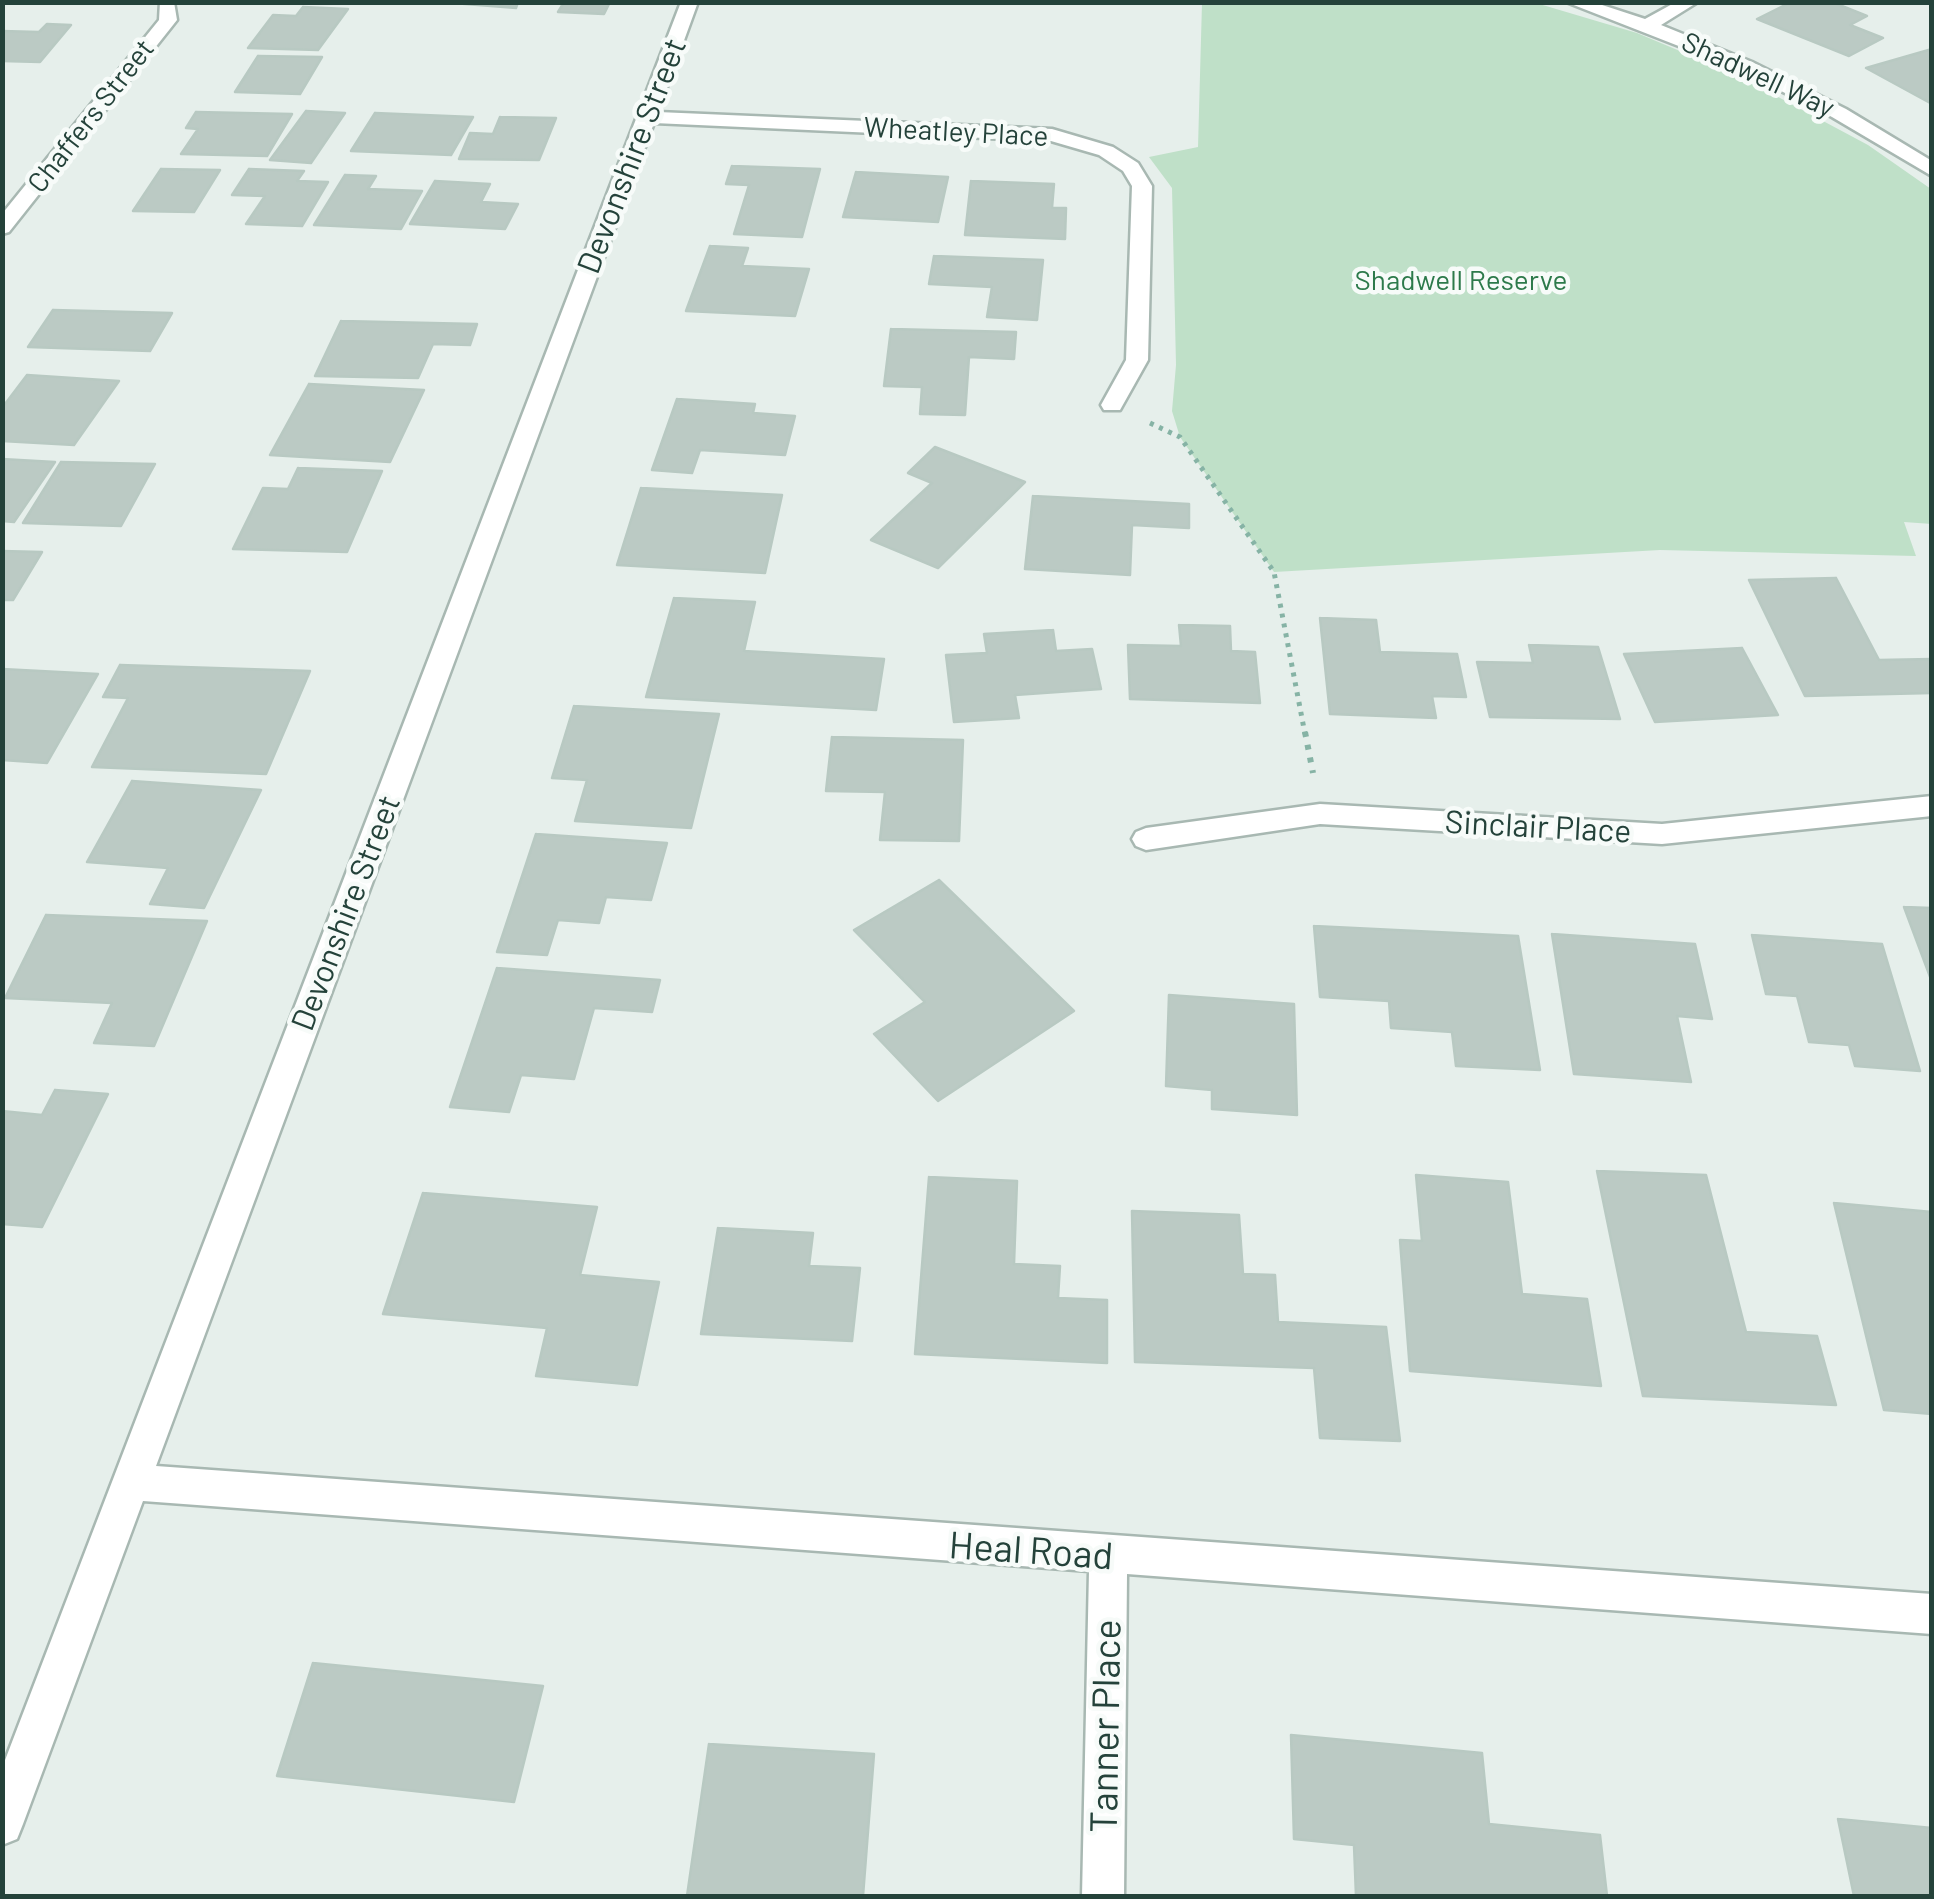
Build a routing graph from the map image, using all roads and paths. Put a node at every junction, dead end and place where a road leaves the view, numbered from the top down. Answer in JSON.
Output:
{"nodes":[{"id":1,"x":690,"y":2,"type":"edge"},
{"id":2,"x":1574,"y":2,"type":"edge"},
{"id":3,"x":1690,"y":2,"type":"edge"},
{"id":4,"x":168,"y":3,"type":"edge"},
{"id":5,"x":1647,"y":25,"type":"junction"},
{"id":6,"x":646,"y":118,"type":"junction"},
{"id":7,"x":1932,"y":170,"type":"edge"},
{"id":8,"x":2,"y":228,"type":"edge"},
{"id":9,"x":1112,"y":405,"type":"joint"},
{"id":10,"x":1932,"y":806,"type":"edge"},
{"id":11,"x":1320,"y":814,"type":"junction"},
{"id":12,"x":1146,"y":839,"type":"dead end"},
{"id":13,"x":132,"y":1482,"type":"junction"},
{"id":14,"x":1108,"y":1556,"type":"junction"},
{"id":15,"x":1932,"y":1614,"type":"edge"},
{"id":16,"x":2,"y":1824,"type":"edge"},
{"id":17,"x":1103,"y":1896,"type":"edge"}],
"edges":[{"from":1,"to":6,"type":"street","name":"Devonshire Street"},
{"from":2,"to":5,"type":"street","name":"Shadwell Way"},
{"from":3,"to":5,"type":"street"},
{"from":4,"to":8,"type":"street","name":"Chaffers Street"},
{"from":5,"to":7,"type":"street","name":"Shadwell Way"},
{"from":6,"to":9,"type":"street","name":"Wheatley Place"},
{"from":6,"to":13,"type":"street","name":"Devonshire Street"},
{"from":9,"to":11,"type":"path"},
{"from":10,"to":11,"type":"street","name":"Sinclair Place"},
{"from":11,"to":12,"type":"street","name":"Sinclair Place"},
{"from":13,"to":14,"type":"street","name":"Heal Road"},
{"from":13,"to":16,"type":"street","name":"Devonshire Street"},
{"from":14,"to":15,"type":"street","name":"Heal Road"},
{"from":14,"to":17,"type":"street","name":"Tanner Place"}]}
